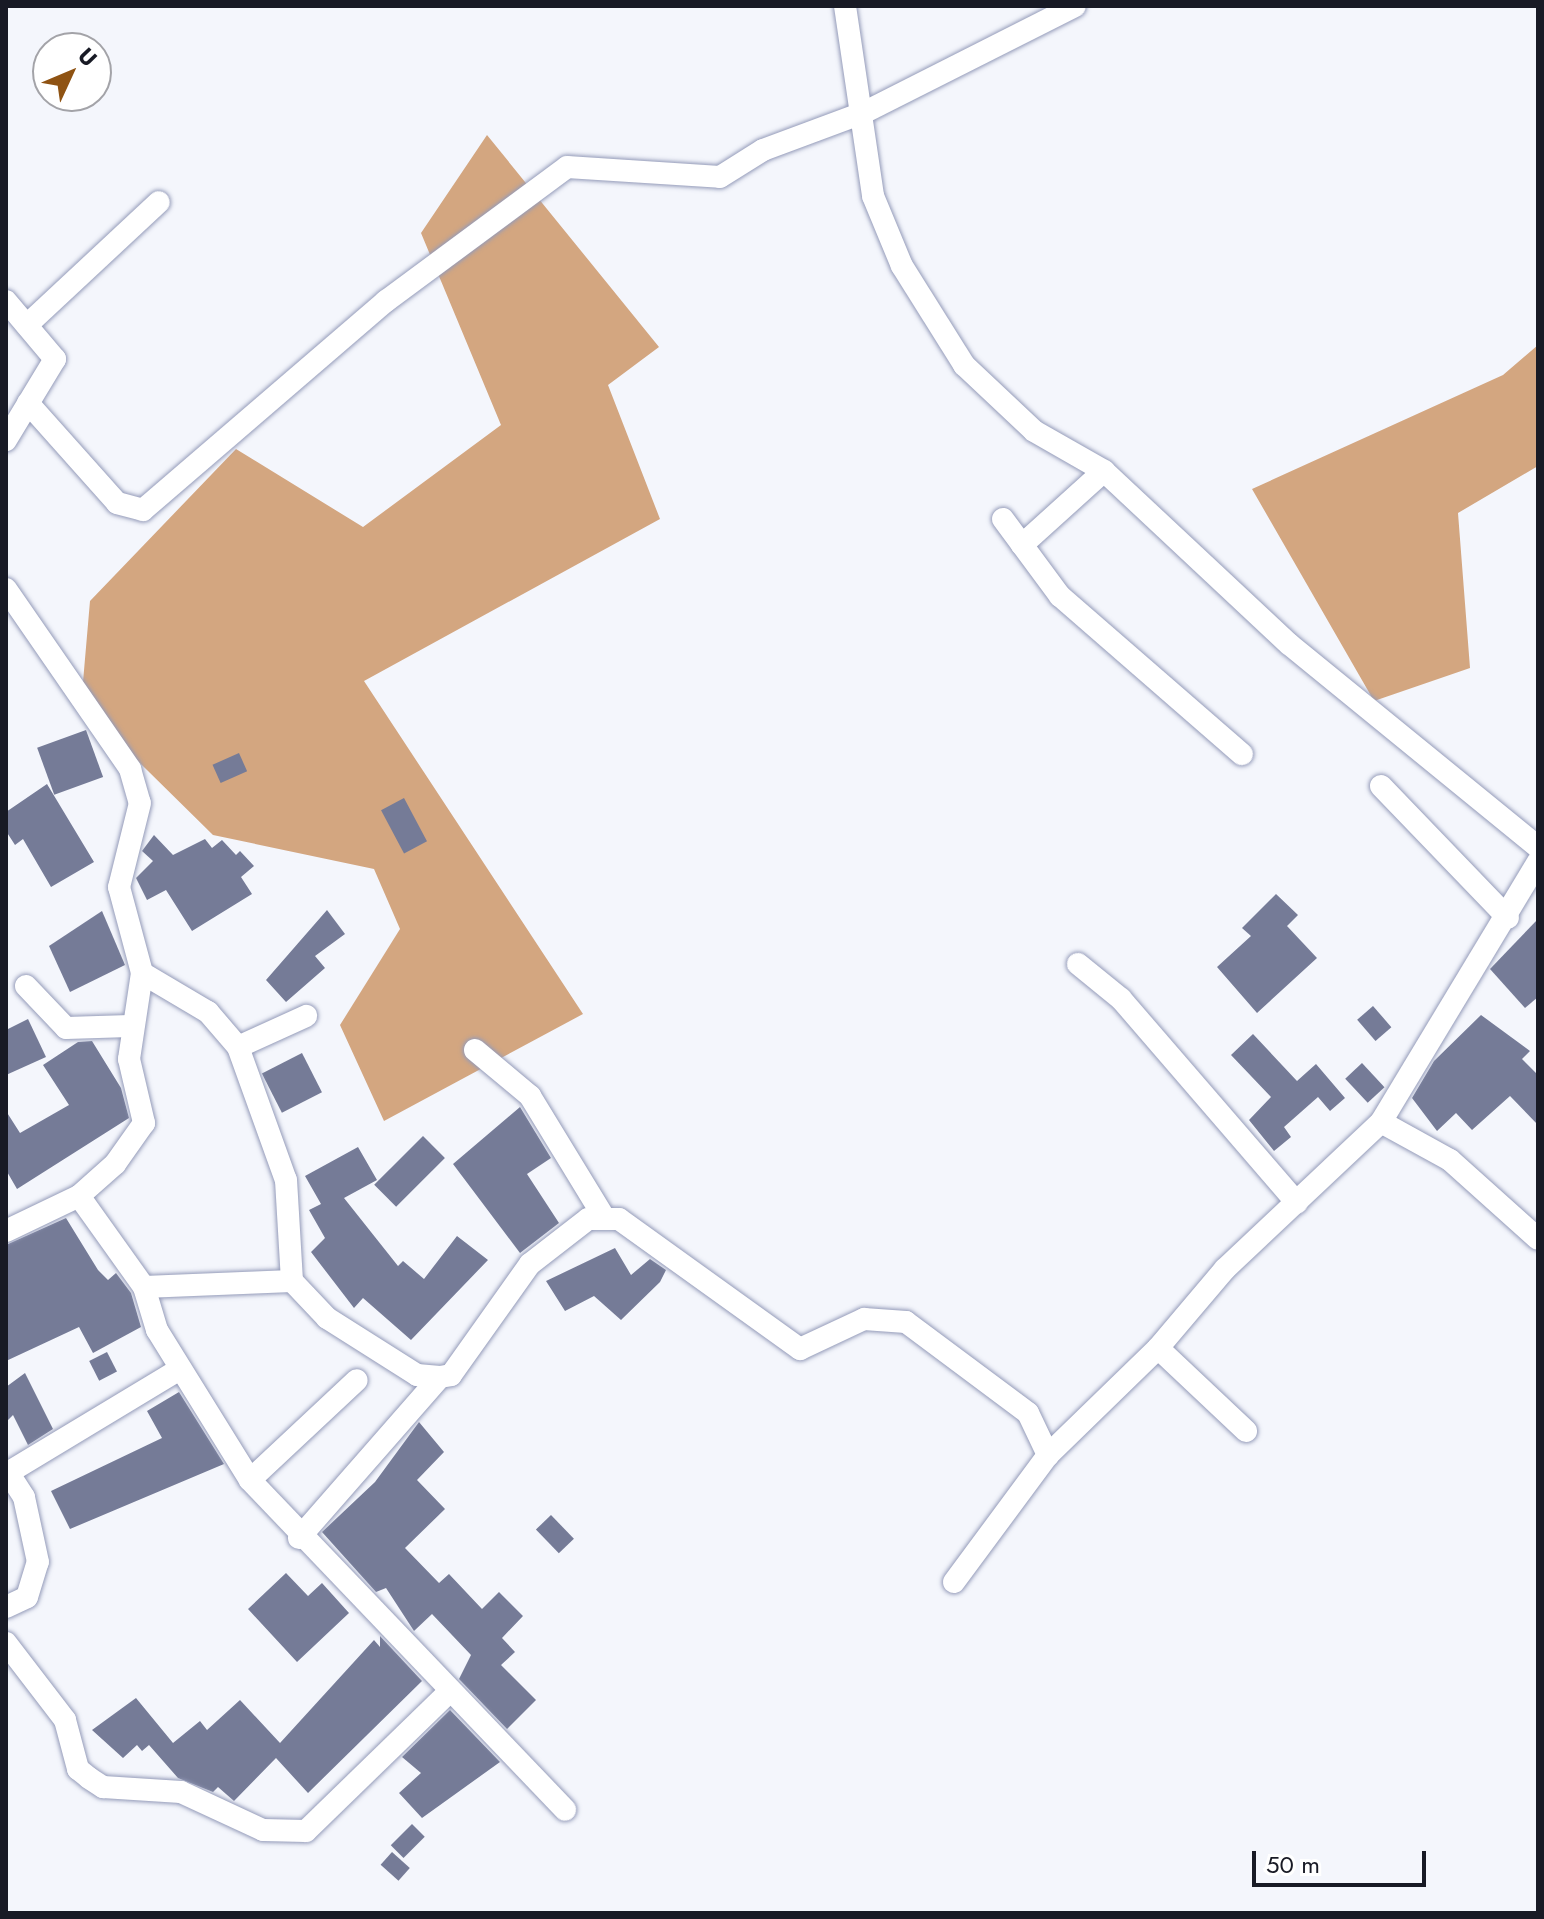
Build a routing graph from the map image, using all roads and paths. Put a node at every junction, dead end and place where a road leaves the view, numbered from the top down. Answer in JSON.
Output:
{"nodes":[{"id":1,"x":845,"y":6,"type":"edge"},
{"id":2,"x":1075,"y":6,"type":"edge"},
{"id":3,"x":865,"y":112,"type":"junction"},
{"id":4,"x":159,"y":202,"type":"dead end"},
{"id":5,"x":6,"y":301,"type":"edge"},
{"id":6,"x":27,"y":325,"type":"junction"},
{"id":7,"x":28,"y":403,"type":"junction"},
{"id":8,"x":6,"y":440,"type":"edge"},
{"id":9,"x":1104,"y":471,"type":"junction"},
{"id":10,"x":1003,"y":519,"type":"dead end"},
{"id":11,"x":1022,"y":545,"type":"junction"},
{"id":12,"x":6,"y":589,"type":"edge"},
{"id":13,"x":1242,"y":754,"type":"dead end"},
{"id":14,"x":1381,"y":786,"type":"dead end"},
{"id":15,"x":1538,"y":847,"type":"edge"},
{"id":16,"x":1538,"y":862,"type":"edge"},
{"id":17,"x":1508,"y":918,"type":"junction"},
{"id":18,"x":1078,"y":964,"type":"dead end"},
{"id":19,"x":142,"y":973,"type":"junction"},
{"id":20,"x":26,"y":986,"type":"dead end"},
{"id":21,"x":306,"y":1016,"type":"dead end"},
{"id":22,"x":130,"y":1026,"type":"junction"},
{"id":23,"x":238,"y":1047,"type":"junction"},
{"id":24,"x":475,"y":1050,"type":"dead end"},
{"id":25,"x":1381,"y":1122,"type":"junction"},
{"id":26,"x":79,"y":1196,"type":"junction"},
{"id":27,"x":1297,"y":1203,"type":"junction"},
{"id":28,"x":604,"y":1217,"type":"junction"},
{"id":29,"x":6,"y":1231,"type":"edge"},
{"id":30,"x":1538,"y":1239,"type":"edge"},
{"id":31,"x":292,"y":1281,"type":"junction"},
{"id":32,"x":144,"y":1287,"type":"junction"},
{"id":33,"x":1158,"y":1348,"type":"junction"},
{"id":34,"x":180,"y":1369,"type":"junction"},
{"id":35,"x":440,"y":1377,"type":"junction"},
{"id":36,"x":357,"y":1380,"type":"dead end"},
{"id":37,"x":1246,"y":1431,"type":"dead end"},
{"id":38,"x":1048,"y":1455,"type":"junction"},
{"id":39,"x":7,"y":1473,"type":"edge"},
{"id":40,"x":250,"y":1480,"type":"junction"},
{"id":41,"x":299,"y":1538,"type":"junction"},
{"id":42,"x":954,"y":1582,"type":"dead end"},
{"id":43,"x":6,"y":1607,"type":"edge"},
{"id":44,"x":6,"y":1643,"type":"edge"},
{"id":45,"x":448,"y":1693,"type":"junction"},
{"id":46,"x":565,"y":1810,"type":"dead end"}],
"edges":[{"from":1,"to":3,"type":"street"},
{"from":2,"to":3,"type":"street"},
{"from":3,"to":7,"type":"street"},
{"from":3,"to":9,"type":"street"},
{"from":4,"to":6,"type":"street"},
{"from":5,"to":6,"type":"street"},
{"from":6,"to":7,"type":"street"},
{"from":7,"to":8,"type":"street"},
{"from":9,"to":11,"type":"street"},
{"from":9,"to":15,"type":"street"},
{"from":10,"to":11,"type":"street"},
{"from":11,"to":13,"type":"street"},
{"from":12,"to":19,"type":"street"},
{"from":14,"to":17,"type":"street"},
{"from":16,"to":17,"type":"street"},
{"from":17,"to":25,"type":"street"},
{"from":18,"to":27,"type":"street"},
{"from":19,"to":22,"type":"street"},
{"from":19,"to":23,"type":"street"},
{"from":20,"to":22,"type":"street"},
{"from":21,"to":23,"type":"street"},
{"from":22,"to":26,"type":"street"},
{"from":23,"to":31,"type":"street"},
{"from":24,"to":28,"type":"street"},
{"from":25,"to":27,"type":"street"},
{"from":25,"to":30,"type":"street"},
{"from":26,"to":29,"type":"street"},
{"from":26,"to":32,"type":"street"},
{"from":27,"to":33,"type":"street"},
{"from":28,"to":35,"type":"street"},
{"from":28,"to":38,"type":"street"},
{"from":31,"to":32,"type":"street"},
{"from":31,"to":35,"type":"street"},
{"from":32,"to":34,"type":"street"},
{"from":33,"to":37,"type":"street"},
{"from":33,"to":38,"type":"street"},
{"from":34,"to":39,"type":"street"},
{"from":34,"to":40,"type":"street"},
{"from":35,"to":41,"type":"street"},
{"from":36,"to":40,"type":"street"},
{"from":38,"to":42,"type":"street"},
{"from":39,"to":43,"type":"street"},
{"from":40,"to":41,"type":"street"},
{"from":41,"to":45,"type":"street"},
{"from":44,"to":45,"type":"street"},
{"from":45,"to":46,"type":"street"}]}
